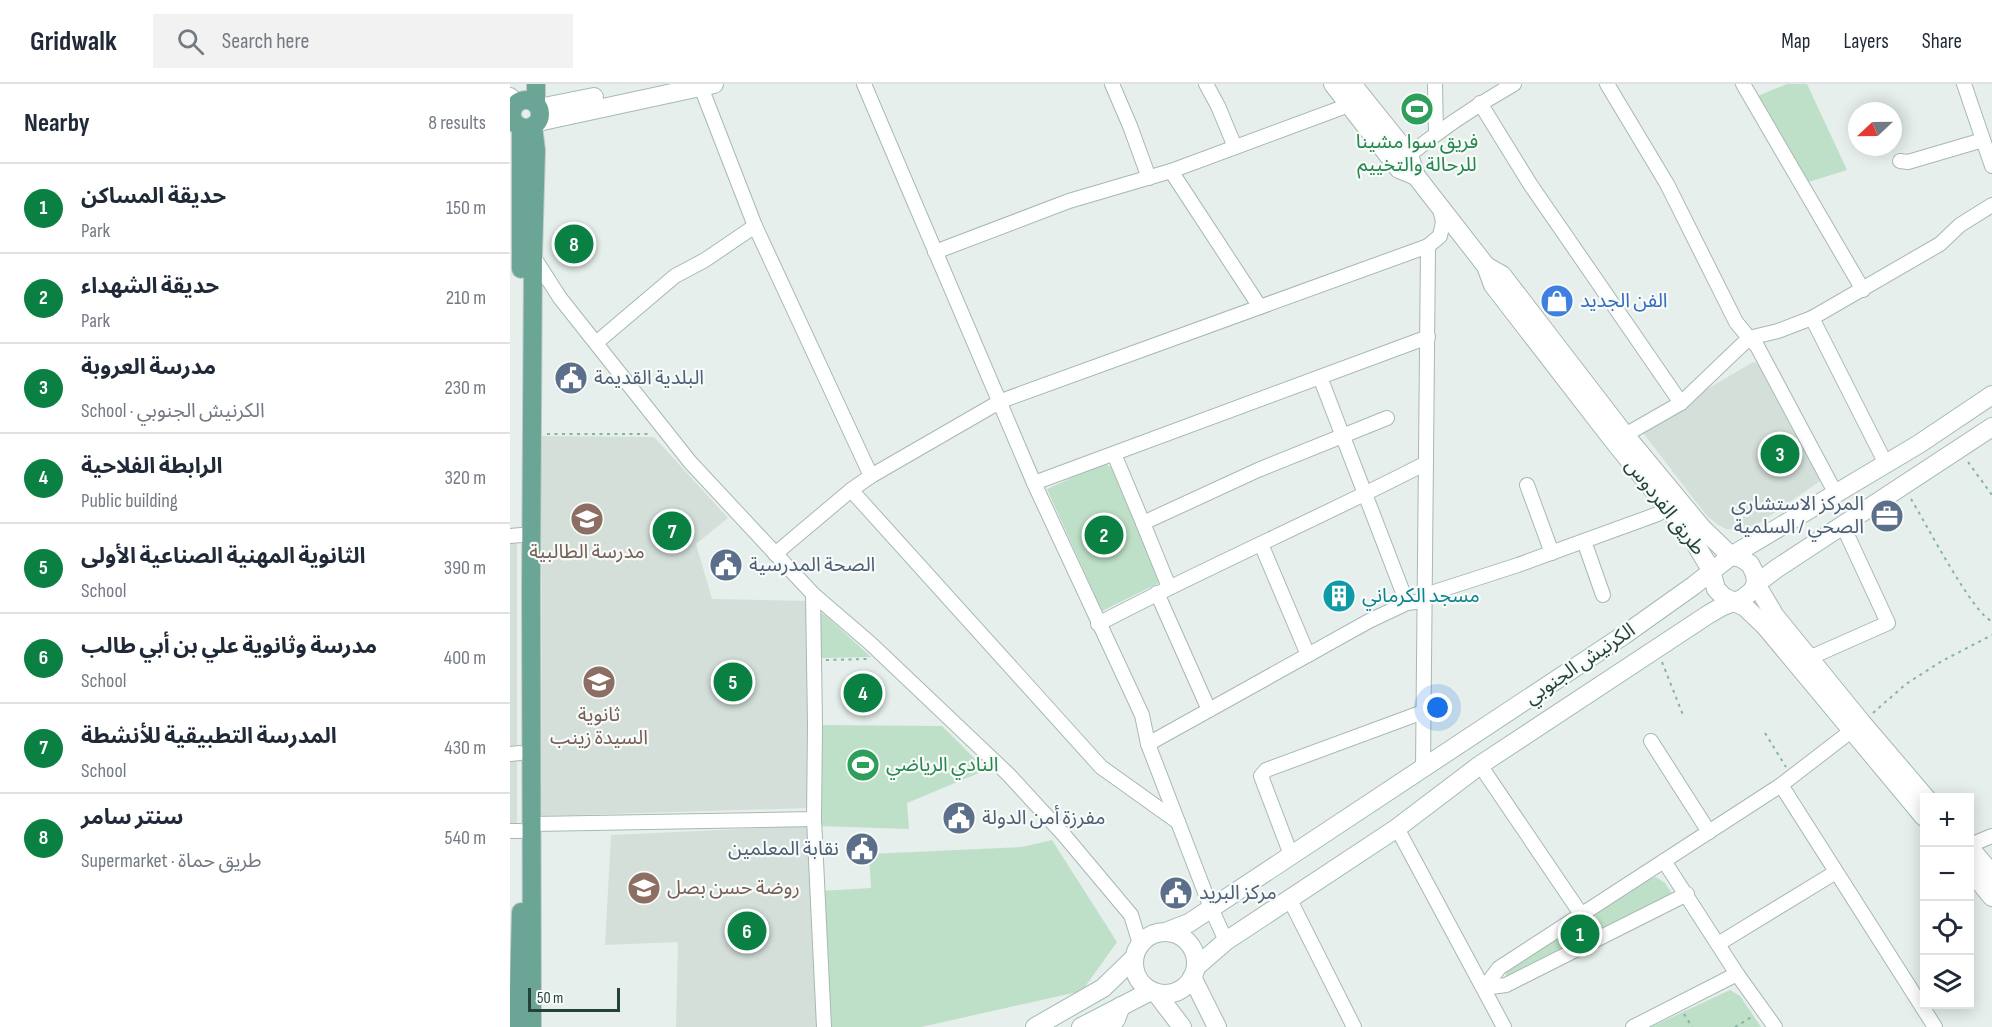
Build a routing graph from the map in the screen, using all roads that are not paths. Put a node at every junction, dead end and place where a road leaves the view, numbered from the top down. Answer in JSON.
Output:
{"nodes":[{"id":1,"x":536,"y":84,"type":"edge"},
{"id":2,"x":661,"y":84,"type":"edge"},
{"id":3,"x":864,"y":84,"type":"edge"},
{"id":4,"x":1112,"y":84,"type":"edge"},
{"id":5,"x":1206,"y":84,"type":"edge"},
{"id":6,"x":1333,"y":84,"type":"edge"},
{"id":7,"x":1352,"y":84,"type":"edge"},
{"id":8,"x":1435,"y":84,"type":"edge"},
{"id":9,"x":1514,"y":84,"type":"edge"},
{"id":10,"x":1606,"y":84,"type":"edge"},
{"id":11,"x":1743,"y":84,"type":"edge"},
{"id":12,"x":1964,"y":84,"type":"edge"},
{"id":13,"x":707,"y":86,"type":"edge"},
{"id":14,"x":1480,"y":103,"type":"junction"},
{"id":15,"x":1349,"y":105,"type":"junction"},
{"id":16,"x":523,"y":110,"type":"edge"},
{"id":17,"x":1436,"y":133,"type":"junction"},
{"id":18,"x":1983,"y":140,"type":"junction"},
{"id":19,"x":1235,"y":147,"type":"junction"},
{"id":20,"x":1403,"y":160,"type":"junction"},
{"id":21,"x":1900,"y":161,"type":"dead end"},
{"id":22,"x":1992,"y":166,"type":"edge"},
{"id":23,"x":1171,"y":171,"type":"junction"},
{"id":24,"x":1149,"y":178,"type":"junction"},
{"id":25,"x":1992,"y":205,"type":"edge"},
{"id":26,"x":1440,"y":209,"type":"junction"},
{"id":27,"x":755,"y":226,"type":"junction"},
{"id":28,"x":1428,"y":246,"type":"junction"},
{"id":29,"x":935,"y":252,"type":"junction"},
{"id":30,"x":534,"y":256,"type":"junction"},
{"id":31,"x":1863,"y":290,"type":"junction"},
{"id":32,"x":1260,"y":307,"type":"junction"},
{"id":33,"x":1812,"y":318,"type":"junction"},
{"id":34,"x":1428,"y":337,"type":"junction"},
{"id":35,"x":1749,"y":338,"type":"junction"},
{"id":36,"x":596,"y":343,"type":"junction"},
{"id":37,"x":1320,"y":377,"type":"junction"},
{"id":38,"x":1992,"y":395,"type":"edge"},
{"id":39,"x":1001,"y":401,"type":"junction"},
{"id":40,"x":1681,"y":403,"type":"junction"},
{"id":41,"x":1387,"y":418,"type":"dead end"},
{"id":42,"x":1992,"y":427,"type":"edge"},
{"id":43,"x":1342,"y":436,"type":"junction"},
{"id":44,"x":1619,"y":437,"type":"junction"},
{"id":45,"x":1114,"y":454,"type":"junction"},
{"id":46,"x":1426,"y":463,"type":"junction"},
{"id":47,"x":1886,"y":464,"type":"junction"},
{"id":48,"x":871,"y":476,"type":"junction"},
{"id":49,"x":1034,"y":483,"type":"junction"},
{"id":50,"x":1527,"y":485,"type":"dead end"},
{"id":51,"x":851,"y":490,"type":"junction"},
{"id":52,"x":1836,"y":494,"type":"junction"},
{"id":53,"x":1364,"y":495,"type":"junction"},
{"id":54,"x":1666,"y":507,"type":"junction"},
{"id":55,"x":1143,"y":523,"type":"junction"},
{"id":56,"x":1843,"y":526,"type":"junction"},
{"id":57,"x":515,"y":535,"type":"edge"},
{"id":58,"x":1584,"y":541,"type":"junction"},
{"id":59,"x":1261,"y":544,"type":"junction"},
{"id":60,"x":1552,"y":553,"type":"junction"},
{"id":61,"x":775,"y":554,"type":"junction"},
{"id":62,"x":1731,"y":556,"type":"junction"},
{"id":63,"x":1711,"y":570,"type":"junction"},
{"id":64,"x":1756,"y":584,"type":"junction"},
{"id":65,"x":1163,"y":590,"type":"junction"},
{"id":66,"x":813,"y":594,"type":"junction"},
{"id":67,"x":1603,"y":595,"type":"dead end"},
{"id":68,"x":1424,"y":598,"type":"junction"},
{"id":69,"x":1735,"y":601,"type":"junction"},
{"id":70,"x":1407,"y":603,"type":"junction"},
{"id":71,"x":1098,"y":624,"type":"junction"},
{"id":72,"x":1308,"y":655,"type":"junction"},
{"id":73,"x":1809,"y":658,"type":"junction"},
{"id":74,"x":1209,"y":710,"type":"junction"},
{"id":75,"x":1423,"y":712,"type":"junction"},
{"id":76,"x":1856,"y":727,"type":"junction"},
{"id":77,"x":1652,"y":741,"type":"dead end"},
{"id":78,"x":1148,"y":744,"type":"junction"},
{"id":79,"x":515,"y":754,"type":"edge"},
{"id":80,"x":1480,"y":765,"type":"junction"},
{"id":81,"x":1423,"y":768,"type":"junction"},
{"id":82,"x":1786,"y":781,"type":"junction"},
{"id":83,"x":1921,"y":793,"type":"edge"},
{"id":84,"x":1920,"y":812,"type":"edge"},
{"id":85,"x":814,"y":819,"type":"junction"},
{"id":86,"x":1178,"y":822,"type":"junction"},
{"id":87,"x":1397,"y":828,"type":"junction"},
{"id":88,"x":521,"y":829,"type":"edge"},
{"id":89,"x":1709,"y":832,"type":"junction"},
{"id":90,"x":1992,"y":836,"type":"edge"},
{"id":91,"x":1974,"y":844,"type":"edge"},
{"id":92,"x":1971,"y":847,"type":"edge"},
{"id":93,"x":1291,"y":855,"type":"junction"},
{"id":94,"x":1664,"y":861,"type":"junction"},
{"id":95,"x":1836,"y":872,"type":"junction"},
{"id":96,"x":1974,"y":874,"type":"edge"},
{"id":97,"x":1992,"y":874,"type":"edge"},
{"id":98,"x":1991,"y":893,"type":"edge"},
{"id":99,"x":1687,"y":894,"type":"junction"},
{"id":100,"x":1289,"y":898,"type":"junction"},
{"id":101,"x":1211,"y":908,"type":"junction"},
{"id":102,"x":1581,"y":914,"type":"junction"},
{"id":103,"x":521,"y":919,"type":"edge"},
{"id":104,"x":1168,"y":932,"type":"junction"},
{"id":105,"x":1226,"y":941,"type":"junction"},
{"id":106,"x":1718,"y":944,"type":"junction"},
{"id":107,"x":1137,"y":951,"type":"junction"},
{"id":108,"x":1194,"y":972,"type":"junction"},
{"id":109,"x":1737,"y":974,"type":"junction"},
{"id":110,"x":1484,"y":988,"type":"junction"},
{"id":111,"x":1154,"y":992,"type":"junction"},
{"id":112,"x":1121,"y":1006,"type":"junction"},
{"id":113,"x":518,"y":1027,"type":"edge"},
{"id":114,"x":532,"y":1027,"type":"edge"},
{"id":115,"x":824,"y":1027,"type":"edge"},
{"id":116,"x":1035,"y":1027,"type":"edge"},
{"id":117,"x":1081,"y":1027,"type":"edge"},
{"id":118,"x":1110,"y":1027,"type":"edge"},
{"id":119,"x":1182,"y":1027,"type":"edge"},
{"id":120,"x":1217,"y":1027,"type":"edge"},
{"id":121,"x":1354,"y":1027,"type":"edge"},
{"id":122,"x":1504,"y":1027,"type":"edge"},
{"id":123,"x":1633,"y":1027,"type":"edge"},
{"id":124,"x":1775,"y":1027,"type":"edge"},
{"id":125,"x":1935,"y":1027,"type":"edge"}],
"edges":[{"from":1,"to":16,"type":"main road"},
{"from":2,"to":16,"type":"main road"},
{"from":3,"to":29,"type":"street"},
{"from":4,"to":24,"type":"street"},
{"from":5,"to":19,"type":"street"},
{"from":6,"to":15,"type":"main road","name":"طريق الفردوس"},
{"from":7,"to":20,"type":"main road","name":"طريق الفردوس"},
{"from":8,"to":17,"type":"street"},
{"from":9,"to":14,"type":"street"},
{"from":10,"to":35,"type":"street"},
{"from":11,"to":31,"type":"street"},
{"from":12,"to":18,"type":"street"},
{"from":13,"to":16,"type":"main road"},
{"from":13,"to":27,"type":"street"},
{"from":14,"to":17,"type":"street"},
{"from":14,"to":40,"type":"street"},
{"from":15,"to":19,"type":"street"},
{"from":15,"to":20,"type":"main road","name":"طريق الفردوس"},
{"from":16,"to":30,"type":"main road"},
{"from":16,"to":57,"type":"main road"},
{"from":17,"to":20,"type":"street"},
{"from":18,"to":21,"type":"street"},
{"from":18,"to":22,"type":"street"},
{"from":19,"to":23,"type":"street"},
{"from":20,"to":26,"type":"main road","name":"طريق الفردوس"},
{"from":23,"to":24,"type":"street"},
{"from":23,"to":32,"type":"street"},
{"from":24,"to":29,"type":"street"},
{"from":25,"to":31,"type":"street"},
{"from":26,"to":28,"type":"street"},
{"from":26,"to":44,"type":"main road","name":"طريق الفردوس"},
{"from":27,"to":36,"type":"street"},
{"from":27,"to":48,"type":"street"},
{"from":28,"to":32,"type":"street"},
{"from":28,"to":34,"type":"street"},
{"from":29,"to":39,"type":"street"},
{"from":30,"to":36,"type":"street"},
{"from":30,"to":88,"type":"main road"},
{"from":31,"to":33,"type":"street"},
{"from":32,"to":39,"type":"street"},
{"from":33,"to":35,"type":"street"},
{"from":33,"to":47,"type":"street"},
{"from":34,"to":37,"type":"street"},
{"from":34,"to":46,"type":"street"},
{"from":35,"to":40,"type":"street"},
{"from":35,"to":52,"type":"street"},
{"from":36,"to":61,"type":"street"},
{"from":37,"to":43,"type":"street"},
{"from":37,"to":45,"type":"street"},
{"from":38,"to":47,"type":"main road","name":"الكرنيش الجنوبي"},
{"from":39,"to":48,"type":"street"},
{"from":39,"to":49,"type":"street"},
{"from":40,"to":44,"type":"street"},
{"from":41,"to":43,"type":"street"},
{"from":42,"to":56,"type":"main road","name":"الكرنيش الجنوبي"},
{"from":43,"to":53,"type":"street"},
{"from":43,"to":55,"type":"street"},
{"from":44,"to":54,"type":"main road","name":"طريق الفردوس"},
{"from":44,"to":62,"type":"main road","name":"طريق الفردوس"},
{"from":45,"to":49,"type":"street"},
{"from":45,"to":55,"type":"street"},
{"from":46,"to":53,"type":"street"},
{"from":46,"to":68,"type":"street"},
{"from":47,"to":52,"type":"main road","name":"الكرنيش الجنوبي"},
{"from":48,"to":51,"type":"street"},
{"from":49,"to":71,"type":"street"},
{"from":50,"to":60,"type":"street"},
{"from":51,"to":61,"type":"street"},
{"from":51,"to":86,"type":"street"},
{"from":52,"to":62,"type":"main road","name":"الكرنيش الجنوبي"},
{"from":53,"to":59,"type":"street"},
{"from":53,"to":70,"type":"street"},
{"from":54,"to":58,"type":"street"},
{"from":54,"to":63,"type":"main road","name":"طريق الفردوس"},
{"from":55,"to":65,"type":"street"},
{"from":56,"to":64,"type":"main road","name":"الكرنيش الجنوبي"},
{"from":56,"to":73,"type":"street"},
{"from":57,"to":79,"type":"main road"},
{"from":58,"to":60,"type":"street"},
{"from":58,"to":67,"type":"street"},
{"from":59,"to":65,"type":"street"},
{"from":59,"to":72,"type":"street"},
{"from":60,"to":68,"type":"street"},
{"from":61,"to":66,"type":"street"},
{"from":62,"to":63,"type":"main road","name":"الكرنيش الجنوبي"},
{"from":62,"to":64,"type":"main road","name":"طريق الفردوس"},
{"from":63,"to":69,"type":"main road","name":"طريق الفردوس"},
{"from":63,"to":81,"type":"main road","name":"الكرنيش الجنوبي"},
{"from":64,"to":69,"type":"main road","name":"الكرنيش الجنوبي"},
{"from":64,"to":73,"type":"main road","name":"طريق الفردوس"},
{"from":65,"to":71,"type":"street"},
{"from":65,"to":74,"type":"street"},
{"from":66,"to":85,"type":"street"},
{"from":66,"to":107,"type":"street"},
{"from":68,"to":70,"type":"street"},
{"from":68,"to":75,"type":"street"},
{"from":69,"to":76,"type":"main road","name":"طريق الفردوس"},
{"from":69,"to":80,"type":"main road","name":"الكرنيش الجنوبي"},
{"from":70,"to":72,"type":"street"},
{"from":71,"to":78,"type":"street"},
{"from":72,"to":74,"type":"street"},
{"from":73,"to":76,"type":"main road","name":"طريق الفردوس"},
{"from":74,"to":78,"type":"street"},
{"from":75,"to":81,"type":"street"},
{"from":75,"to":93,"type":"street"},
{"from":76,"to":82,"type":"street"},
{"from":76,"to":83,"type":"main road","name":"طريق الفردوس"},
{"from":76,"to":84,"type":"main road","name":"طريق الفردوس"},
{"from":77,"to":89,"type":"street"},
{"from":78,"to":86,"type":"street"},
{"from":79,"to":88,"type":"main road"},
{"from":80,"to":87,"type":"main road","name":"الكرنيش الجنوبي"},
{"from":80,"to":102,"type":"street"},
{"from":81,"to":93,"type":"main road","name":"الكرنيش الجنوبي"},
{"from":82,"to":89,"type":"street"},
{"from":82,"to":95,"type":"street"},
{"from":85,"to":88,"type":"street"},
{"from":85,"to":115,"type":"street"},
{"from":86,"to":101,"type":"street"},
{"from":87,"to":100,"type":"main road","name":"الكرنيش الجنوبي"},
{"from":87,"to":110,"type":"street"},
{"from":88,"to":103,"type":"main road"},
{"from":89,"to":94,"type":"street"},
{"from":90,"to":91,"type":"street"},
{"from":92,"to":97,"type":"main road"},
{"from":93,"to":101,"type":"main road","name":"الكرنيش الجنوبي"},
{"from":94,"to":99,"type":"street"},
{"from":94,"to":102,"type":"street"},
{"from":95,"to":106,"type":"street"},
{"from":95,"to":125,"type":"street"},
{"from":96,"to":98,"type":"main road"},
{"from":99,"to":106,"type":"street"},
{"from":99,"to":110,"type":"street"},
{"from":100,"to":105,"type":"main road","name":"الكرنيش الجنوبي"},
{"from":100,"to":121,"type":"street"},
{"from":101,"to":104,"type":"main road","name":"الكرنيش الجنوبي"},
{"from":101,"to":105,"type":"street"},
{"from":102,"to":110,"type":"street"},
{"from":103,"to":113,"type":"main road"},
{"from":103,"to":114,"type":"main road"},
{"from":104,"to":107,"type":"main road"},
{"from":104,"to":108,"type":"main road"},
{"from":105,"to":108,"type":"main road","name":"الكرنيش الجنوبي"},
{"from":106,"to":109,"type":"street"},
{"from":107,"to":111,"type":"main road"},
{"from":107,"to":116,"type":"main road"},
{"from":108,"to":111,"type":"main road"},
{"from":108,"to":120,"type":"main road"},
{"from":109,"to":123,"type":"street"},
{"from":109,"to":124,"type":"street"},
{"from":110,"to":122,"type":"street"},
{"from":111,"to":112,"type":"main road"},
{"from":111,"to":119,"type":"main road"},
{"from":112,"to":117,"type":"main road"},
{"from":112,"to":118,"type":"main road"}]}
